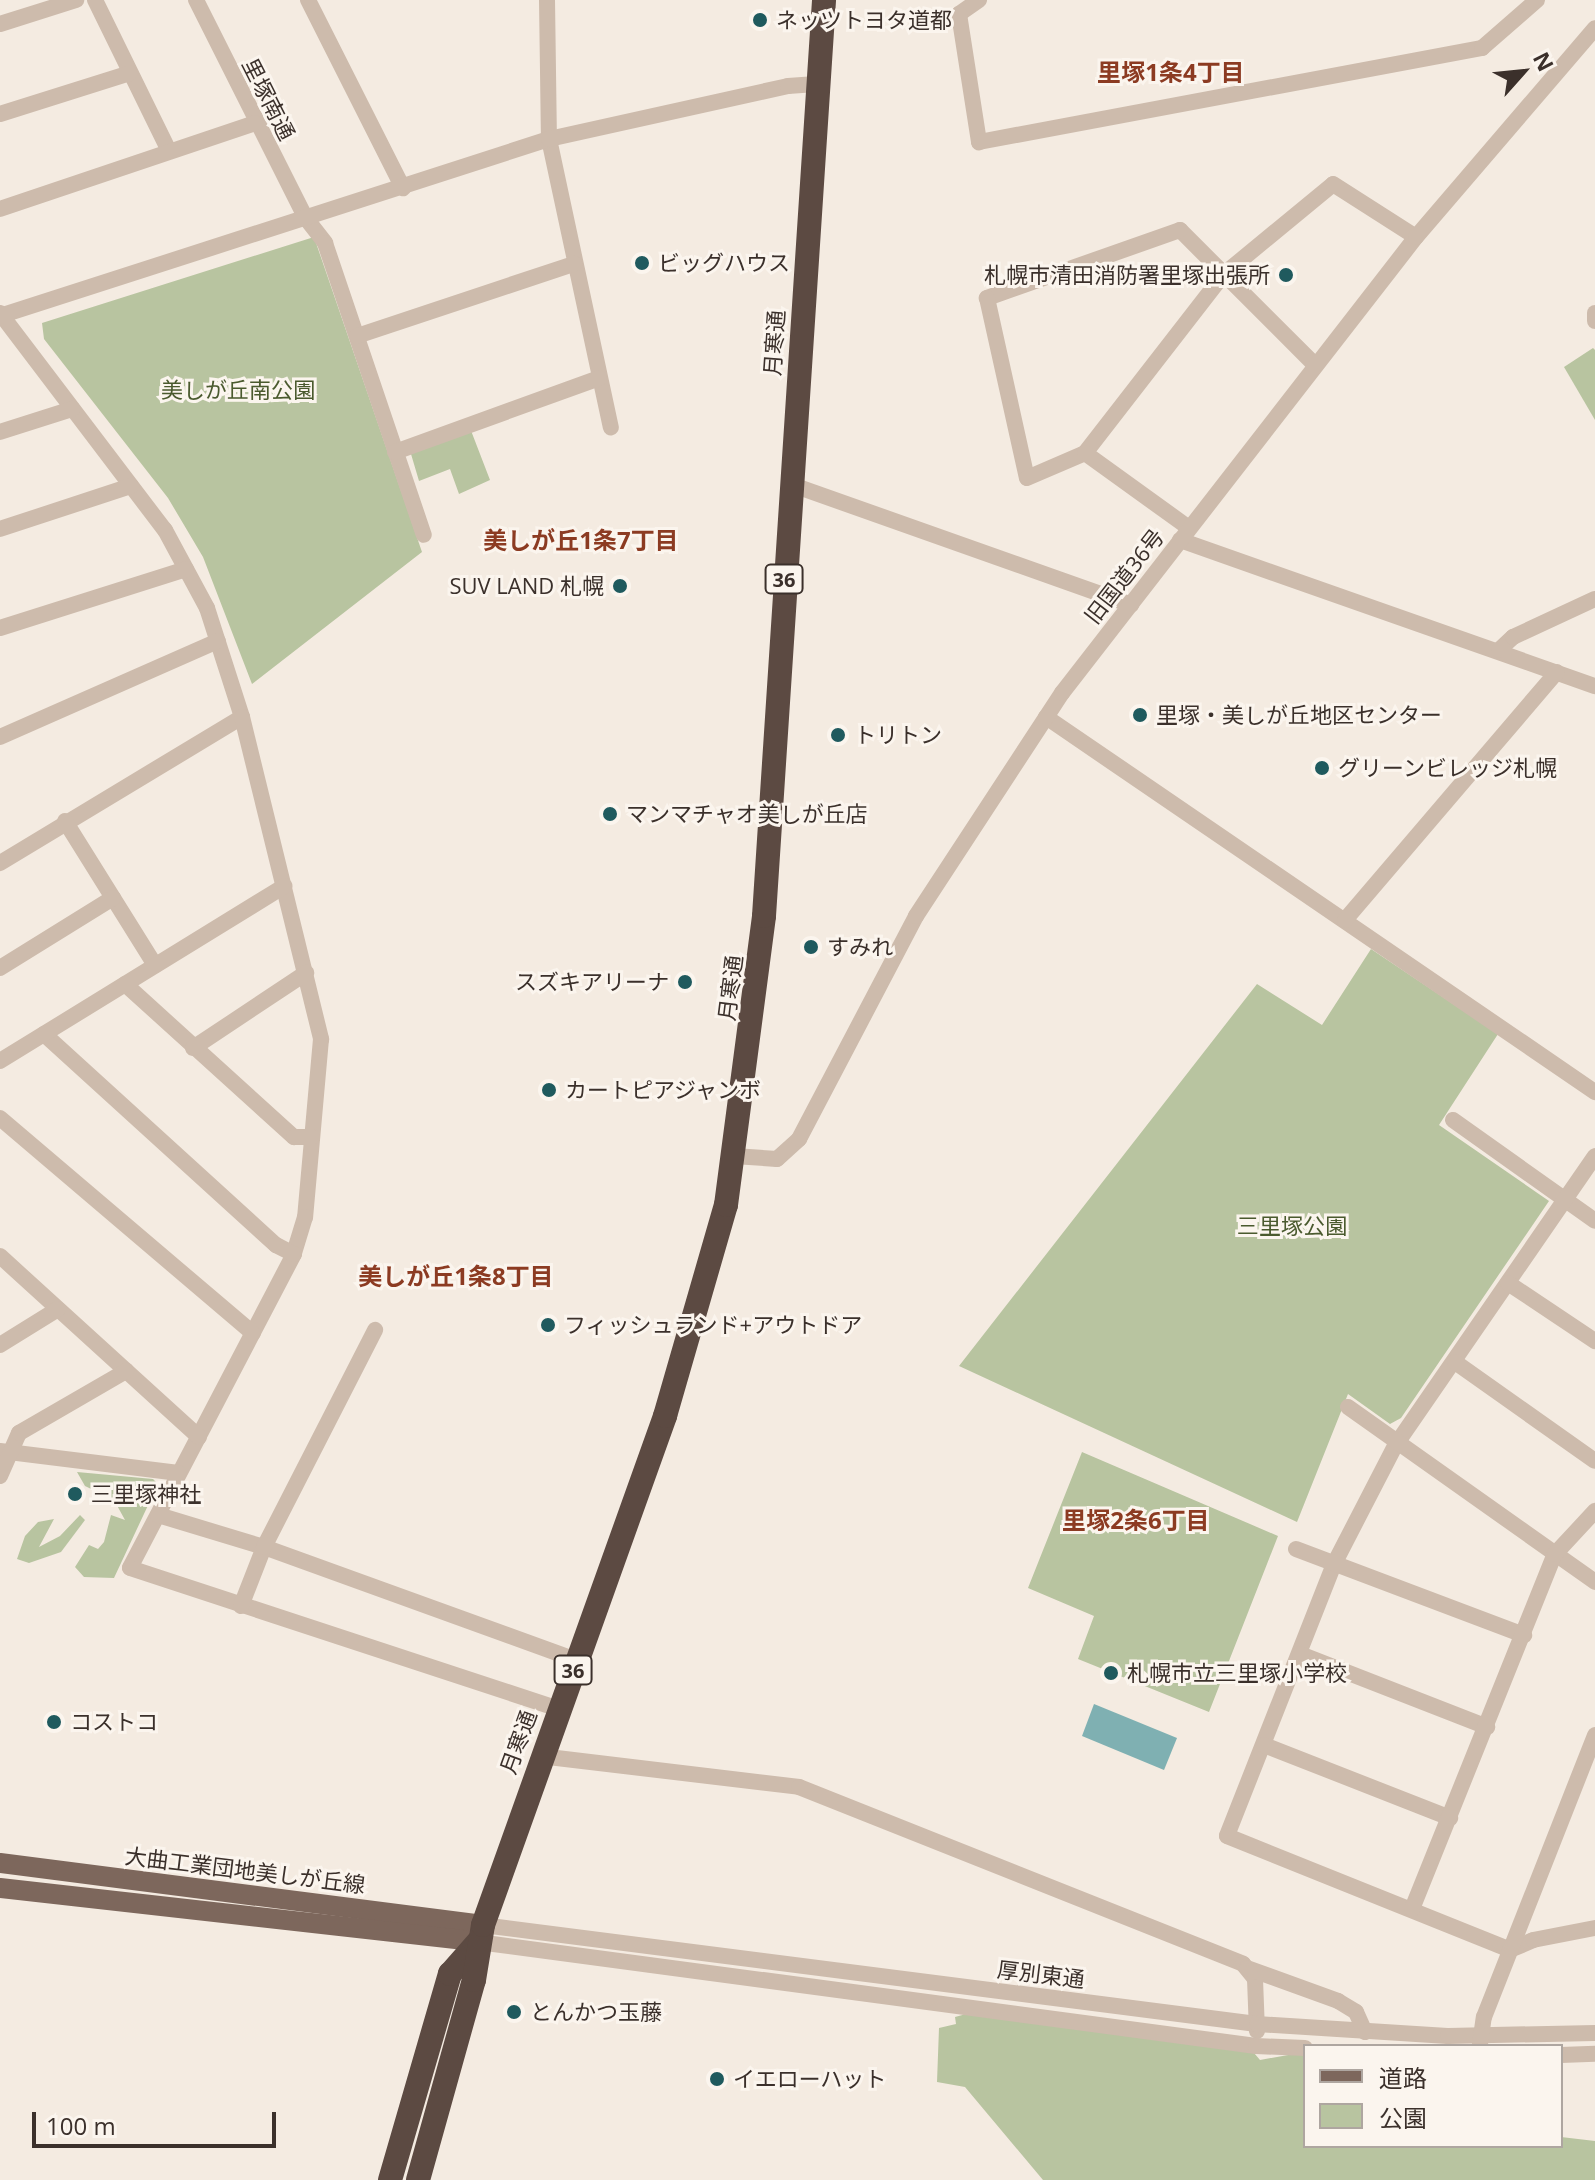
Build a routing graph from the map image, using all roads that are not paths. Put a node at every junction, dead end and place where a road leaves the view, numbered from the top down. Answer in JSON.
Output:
{"nodes":[{"id":1,"x":76,"y":0,"type":"edge"},
{"id":2,"x":95,"y":0,"type":"edge"},
{"id":3,"x":196,"y":0,"type":"edge"},
{"id":4,"x":308,"y":0,"type":"edge"},
{"id":5,"x":547,"y":0,"type":"edge"},
{"id":6,"x":824,"y":0,"type":"edge"},
{"id":7,"x":979,"y":0,"type":"edge"},
{"id":8,"x":1537,"y":0,"type":"edge"},
{"id":9,"x":0,"y":24,"type":"edge"},
{"id":10,"x":1595,"y":28,"type":"edge"},
{"id":11,"x":130,"y":73,"type":"junction"},
{"id":12,"x":816,"y":84,"type":"junction"},
{"id":13,"x":0,"y":114,"type":"edge"},
{"id":14,"x":255,"y":123,"type":"junction"},
{"id":15,"x":549,"y":139,"type":"junction"},
{"id":16,"x":168,"y":149,"type":"junction"},
{"id":17,"x":403,"y":188,"type":"junction"},
{"id":18,"x":0,"y":209,"type":"edge"},
{"id":19,"x":305,"y":217,"type":"junction"},
{"id":20,"x":1416,"y":237,"type":"junction"},
{"id":21,"x":574,"y":264,"type":"junction"},
{"id":22,"x":1224,"y":274,"type":"junction"},
{"id":23,"x":1595,"y":313,"type":"edge"},
{"id":24,"x":0,"y":315,"type":"edge"},
{"id":25,"x":1595,"y":321,"type":"edge"},
{"id":26,"x":357,"y":336,"type":"junction"},
{"id":27,"x":1315,"y":365,"type":"junction"},
{"id":28,"x":599,"y":378,"type":"junction"},
{"id":29,"x":72,"y":409,"type":"junction"},
{"id":30,"x":611,"y":427,"type":"dead end"},
{"id":31,"x":0,"y":432,"type":"edge"},
{"id":32,"x":395,"y":452,"type":"junction"},
{"id":33,"x":1085,"y":453,"type":"junction"},
{"id":34,"x":790,"y":484,"type":"junction"},
{"id":35,"x":131,"y":486,"type":"junction"},
{"id":36,"x":0,"y":529,"type":"edge"},
{"id":37,"x":1185,"y":534,"type":"junction"},
{"id":38,"x":424,"y":535,"type":"dead end"},
{"id":39,"x":186,"y":569,"type":"junction"},
{"id":40,"x":1595,"y":599,"type":"edge"},
{"id":41,"x":1131,"y":605,"type":"junction"},
{"id":42,"x":0,"y":628,"type":"edge"},
{"id":43,"x":218,"y":641,"type":"junction"},
{"id":44,"x":1499,"y":650,"type":"junction"},
{"id":45,"x":1557,"y":672,"type":"junction"},
{"id":46,"x":1595,"y":686,"type":"edge"},
{"id":47,"x":242,"y":717,"type":"junction"},
{"id":48,"x":1046,"y":717,"type":"junction"},
{"id":49,"x":0,"y":737,"type":"edge"},
{"id":50,"x":65,"y":821,"type":"junction"},
{"id":51,"x":0,"y":863,"type":"edge"},
{"id":52,"x":285,"y":886,"type":"junction"},
{"id":53,"x":113,"y":898,"type":"junction"},
{"id":54,"x":1345,"y":920,"type":"junction"},
{"id":55,"x":155,"y":965,"type":"junction"},
{"id":56,"x":0,"y":968,"type":"edge"},
{"id":57,"x":306,"y":973,"type":"junction"},
{"id":58,"x":125,"y":984,"type":"junction"},
{"id":59,"x":44,"y":1034,"type":"junction"},
{"id":60,"x":193,"y":1048,"type":"junction"},
{"id":61,"x":0,"y":1061,"type":"edge"},
{"id":62,"x":1595,"y":1092,"type":"edge"},
{"id":63,"x":0,"y":1118,"type":"edge"},
{"id":64,"x":1453,"y":1120,"type":"dead end"},
{"id":65,"x":312,"y":1137,"type":"junction"},
{"id":66,"x":734,"y":1156,"type":"junction"},
{"id":67,"x":1595,"y":1156,"type":"edge"},
{"id":68,"x":1564,"y":1199,"type":"junction"},
{"id":69,"x":1595,"y":1221,"type":"edge"},
{"id":70,"x":294,"y":1254,"type":"junction"},
{"id":71,"x":0,"y":1256,"type":"edge"},
{"id":72,"x":1508,"y":1283,"type":"junction"},
{"id":73,"x":58,"y":1309,"type":"junction"},
{"id":74,"x":375,"y":1330,"type":"dead end"},
{"id":75,"x":253,"y":1333,"type":"junction"},
{"id":76,"x":1595,"y":1341,"type":"edge"},
{"id":77,"x":0,"y":1345,"type":"edge"},
{"id":78,"x":1455,"y":1362,"type":"junction"},
{"id":79,"x":126,"y":1371,"type":"junction"},
{"id":80,"x":1348,"y":1407,"type":"dead end"},
{"id":81,"x":199,"y":1437,"type":"junction"},
{"id":82,"x":1396,"y":1444,"type":"junction"},
{"id":83,"x":6,"y":1452,"type":"edge"},
{"id":84,"x":1595,"y":1461,"type":"edge"},
{"id":85,"x":179,"y":1473,"type":"junction"},
{"id":86,"x":0,"y":1476,"type":"edge"},
{"id":87,"x":1595,"y":1511,"type":"edge"},
{"id":88,"x":158,"y":1515,"type":"junction"},
{"id":89,"x":264,"y":1547,"type":"junction"},
{"id":90,"x":1296,"y":1549,"type":"dead end"},
{"id":91,"x":1555,"y":1554,"type":"junction"},
{"id":92,"x":1334,"y":1564,"type":"junction"},
{"id":93,"x":1595,"y":1582,"type":"edge"},
{"id":94,"x":241,"y":1606,"type":"junction"},
{"id":95,"x":1524,"y":1635,"type":"junction"},
{"id":96,"x":1300,"y":1654,"type":"junction"},
{"id":97,"x":576,"y":1660,"type":"junction"},
{"id":98,"x":558,"y":1709,"type":"junction"},
{"id":99,"x":1487,"y":1727,"type":"junction"},
{"id":100,"x":1595,"y":1735,"type":"edge"},
{"id":101,"x":1264,"y":1745,"type":"junction"},
{"id":102,"x":540,"y":1756,"type":"junction"},
{"id":103,"x":1450,"y":1818,"type":"junction"},
{"id":104,"x":0,"y":1863,"type":"edge"},
{"id":105,"x":0,"y":1888,"type":"edge"},
{"id":106,"x":1412,"y":1909,"type":"junction"},
{"id":107,"x":1595,"y":1928,"type":"edge"},
{"id":108,"x":481,"y":1933,"type":"junction"},
{"id":109,"x":1510,"y":1950,"type":"junction"},
{"id":110,"x":1247,"y":1968,"type":"junction"},
{"id":111,"x":1257,"y":2024,"type":"junction"},
{"id":112,"x":1365,"y":2032,"type":"junction"},
{"id":113,"x":1595,"y":2033,"type":"edge"},
{"id":114,"x":1480,"y":2041,"type":"edge"},
{"id":115,"x":1256,"y":2046,"type":"junction"},
{"id":116,"x":1303,"y":2048,"type":"edge"},
{"id":117,"x":1595,"y":2054,"type":"edge"},
{"id":118,"x":1563,"y":2055,"type":"edge"},
{"id":119,"x":390,"y":2180,"type":"edge"},
{"id":120,"x":418,"y":2180,"type":"edge"}],
"edges":[{"from":1,"to":9,"type":"street"},
{"from":2,"to":11,"type":"street"},
{"from":3,"to":14,"type":"street","name":"里塚南通"},
{"from":4,"to":17,"type":"street"},
{"from":5,"to":15,"type":"street"},
{"from":6,"to":12,"type":"highway","name":"月寒通","number":"36"},
{"from":7,"to":8,"type":"street"},
{"from":10,"to":20,"type":"street","name":"旧国道36号"},
{"from":11,"to":13,"type":"street"},
{"from":11,"to":16,"type":"street"},
{"from":12,"to":15,"type":"street"},
{"from":12,"to":34,"type":"highway","name":"月寒通","number":"36"},
{"from":14,"to":16,"type":"street"},
{"from":14,"to":19,"type":"street","name":"里塚南通"},
{"from":15,"to":17,"type":"street"},
{"from":15,"to":21,"type":"street"},
{"from":16,"to":18,"type":"street"},
{"from":17,"to":19,"type":"street"},
{"from":19,"to":24,"type":"street"},
{"from":19,"to":26,"type":"street","name":"里塚南通"},
{"from":20,"to":22,"type":"street"},
{"from":20,"to":27,"type":"street","name":"旧国道36号"},
{"from":21,"to":26,"type":"street"},
{"from":21,"to":28,"type":"street"},
{"from":22,"to":27,"type":"street"},
{"from":22,"to":33,"type":"street"},
{"from":22,"to":33,"type":"street"},
{"from":23,"to":25,"type":"street"},
{"from":24,"to":29,"type":"street"},
{"from":26,"to":32,"type":"street","name":"里塚南通"},
{"from":27,"to":37,"type":"street","name":"旧国道36号"},
{"from":28,"to":30,"type":"street"},
{"from":28,"to":32,"type":"street"},
{"from":29,"to":31,"type":"street"},
{"from":29,"to":35,"type":"street"},
{"from":32,"to":38,"type":"street","name":"里塚南通"},
{"from":33,"to":37,"type":"street"},
{"from":34,"to":41,"type":"street"},
{"from":34,"to":66,"type":"highway","name":"月寒通","number":"36"},
{"from":35,"to":36,"type":"street"},
{"from":35,"to":39,"type":"street"},
{"from":37,"to":41,"type":"street","name":"旧国道36号"},
{"from":37,"to":44,"type":"street"},
{"from":39,"to":42,"type":"street"},
{"from":39,"to":43,"type":"street"},
{"from":40,"to":44,"type":"street"},
{"from":41,"to":48,"type":"street","name":"旧国道36号"},
{"from":43,"to":47,"type":"street"},
{"from":43,"to":49,"type":"street"},
{"from":44,"to":45,"type":"street"},
{"from":45,"to":46,"type":"street"},
{"from":45,"to":54,"type":"street"},
{"from":47,"to":50,"type":"street"},
{"from":47,"to":52,"type":"street"},
{"from":48,"to":54,"type":"street"},
{"from":48,"to":66,"type":"street","name":"旧国道36号"},
{"from":50,"to":51,"type":"street"},
{"from":50,"to":53,"type":"street"},
{"from":52,"to":55,"type":"street"},
{"from":52,"to":57,"type":"street"},
{"from":53,"to":55,"type":"street"},
{"from":53,"to":56,"type":"street"},
{"from":54,"to":62,"type":"street"},
{"from":55,"to":58,"type":"street"},
{"from":57,"to":60,"type":"street"},
{"from":57,"to":65,"type":"street"},
{"from":58,"to":59,"type":"street"},
{"from":58,"to":60,"type":"street"},
{"from":59,"to":61,"type":"street"},
{"from":59,"to":70,"type":"street"},
{"from":60,"to":65,"type":"street"},
{"from":63,"to":75,"type":"street"},
{"from":64,"to":68,"type":"street"},
{"from":65,"to":70,"type":"street"},
{"from":66,"to":97,"type":"highway","name":"月寒通","number":"36"},
{"from":67,"to":68,"type":"street"},
{"from":68,"to":69,"type":"street"},
{"from":68,"to":72,"type":"street"},
{"from":70,"to":75,"type":"street"},
{"from":71,"to":73,"type":"street"},
{"from":72,"to":76,"type":"street"},
{"from":72,"to":78,"type":"street"},
{"from":73,"to":77,"type":"street"},
{"from":73,"to":79,"type":"street"},
{"from":74,"to":89,"type":"street"},
{"from":75,"to":81,"type":"street"},
{"from":78,"to":82,"type":"street"},
{"from":78,"to":84,"type":"street"},
{"from":79,"to":81,"type":"street"},
{"from":79,"to":83,"type":"street"},
{"from":80,"to":82,"type":"street"},
{"from":81,"to":85,"type":"street"},
{"from":82,"to":91,"type":"street"},
{"from":82,"to":92,"type":"street"},
{"from":83,"to":85,"type":"street"},
{"from":83,"to":86,"type":"street"},
{"from":85,"to":88,"type":"street"},
{"from":87,"to":91,"type":"street"},
{"from":88,"to":89,"type":"street"},
{"from":88,"to":94,"type":"street"},
{"from":89,"to":94,"type":"street"},
{"from":89,"to":97,"type":"street"},
{"from":90,"to":92,"type":"street"},
{"from":91,"to":93,"type":"street"},
{"from":91,"to":95,"type":"street"},
{"from":92,"to":95,"type":"street"},
{"from":92,"to":96,"type":"street"},
{"from":94,"to":98,"type":"street"},
{"from":95,"to":99,"type":"street"},
{"from":96,"to":99,"type":"street"},
{"from":96,"to":101,"type":"street"},
{"from":97,"to":98,"type":"highway","name":"月寒通","number":"36"},
{"from":98,"to":102,"type":"highway","name":"月寒通","number":"36"},
{"from":99,"to":103,"type":"street"},
{"from":100,"to":109,"type":"street"},
{"from":101,"to":103,"type":"street"},
{"from":101,"to":106,"type":"street"},
{"from":102,"to":108,"type":"highway","name":"月寒通","number":"36"},
{"from":102,"to":110,"type":"street"},
{"from":103,"to":106,"type":"street"},
{"from":104,"to":108,"type":"main road","name":"大曲工業団地美しが丘線"},
{"from":105,"to":108,"type":"main road","name":"大曲工業団地美しが丘線"},
{"from":106,"to":109,"type":"street"},
{"from":107,"to":109,"type":"street"},
{"from":108,"to":111,"type":"street","name":"厚別東通"},
{"from":108,"to":115,"type":"street","name":"厚別東通"},
{"from":108,"to":119,"type":"highway","name":"月寒通","number":"36"},
{"from":108,"to":120,"type":"highway","name":"月寒通","number":"36"},
{"from":109,"to":114,"type":"street"},
{"from":110,"to":111,"type":"street"},
{"from":110,"to":112,"type":"street"},
{"from":111,"to":112,"type":"street","name":"厚別東通"},
{"from":111,"to":115,"type":"street"},
{"from":112,"to":114,"type":"street","name":"厚別東通"},
{"from":113,"to":114,"type":"street","name":"厚別東通"},
{"from":115,"to":116,"type":"street","name":"厚別東通"},
{"from":117,"to":118,"type":"street"}]}
